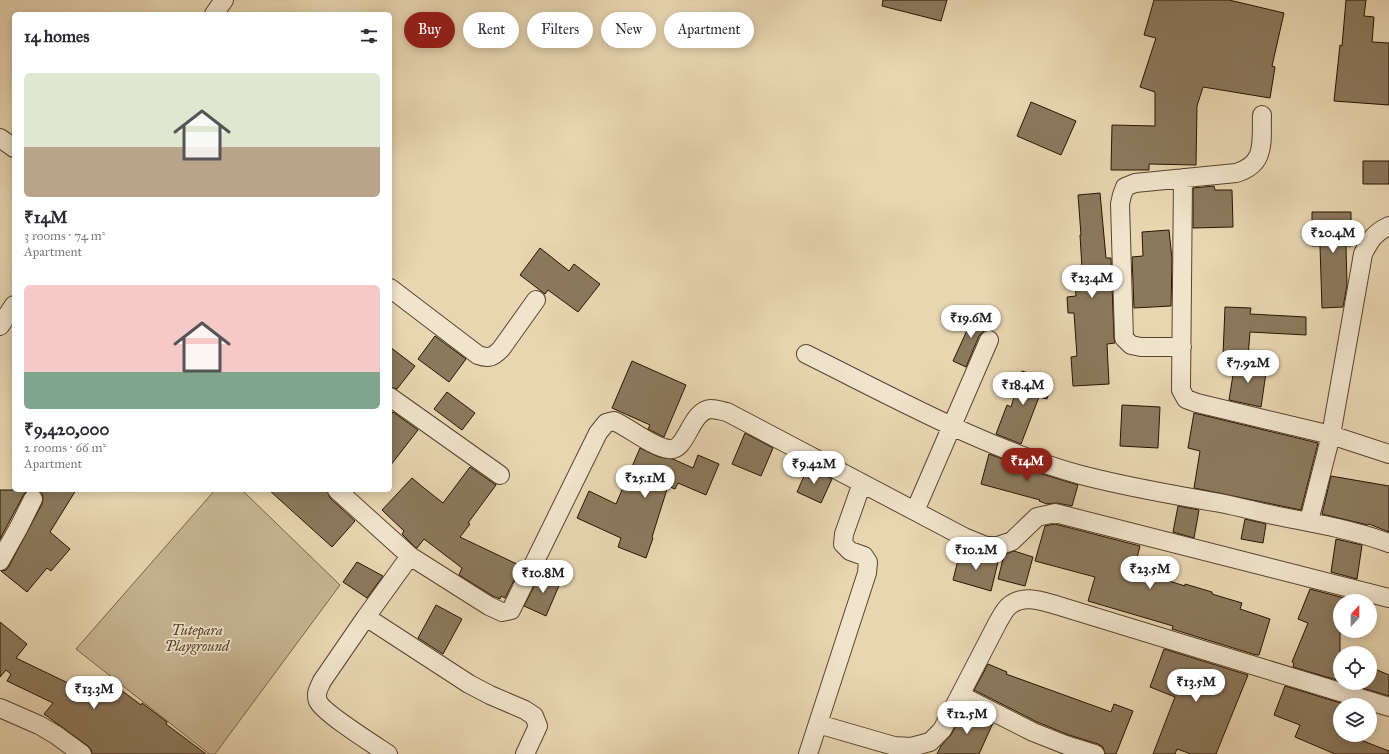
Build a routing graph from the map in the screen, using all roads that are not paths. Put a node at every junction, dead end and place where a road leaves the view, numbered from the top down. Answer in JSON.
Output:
{"nodes":[{"id":1,"x":224,"y":0,"type":"edge"},
{"id":2,"x":215,"y":12,"type":"edge"},
{"id":3,"x":1262,"y":115,"type":"dead end"},
{"id":4,"x":0,"y":138,"type":"edge"},
{"id":5,"x":12,"y":147,"type":"edge"},
{"id":6,"x":1183,"y":178,"type":"junction"},
{"id":7,"x":1389,"y":226,"type":"edge"},
{"id":8,"x":392,"y":290,"type":"edge"},
{"id":9,"x":536,"y":300,"type":"dead end"},
{"id":10,"x":12,"y":308,"type":"edge"},
{"id":11,"x":0,"y":326,"type":"edge"},
{"id":12,"x":989,"y":340,"type":"dead end"},
{"id":13,"x":1182,"y":347,"type":"junction"},
{"id":14,"x":806,"y":354,"type":"dead end"},
{"id":15,"x":392,"y":399,"type":"edge"},
{"id":16,"x":952,"y":426,"type":"junction"},
{"id":17,"x":1331,"y":435,"type":"junction"},
{"id":18,"x":1389,"y":454,"type":"edge"},
{"id":19,"x":500,"y":475,"type":"dead end"},
{"id":20,"x":862,"y":483,"type":"junction"},
{"id":21,"x":339,"y":492,"type":"edge"},
{"id":22,"x":33,"y":499,"type":"dead end"},
{"id":23,"x":915,"y":511,"type":"junction"},
{"id":24,"x":1310,"y":521,"type":"junction"},
{"id":25,"x":1389,"y":543,"type":"edge"},
{"id":26,"x":410,"y":556,"type":"junction"},
{"id":27,"x":0,"y":561,"type":"edge"},
{"id":28,"x":1389,"y":598,"type":"edge"},
{"id":29,"x":366,"y":617,"type":"junction"},
{"id":30,"x":960,"y":695,"type":"junction"},
{"id":31,"x":1389,"y":707,"type":"edge"},
{"id":32,"x":0,"y":708,"type":"edge"},
{"id":33,"x":818,"y":724,"type":"junction"},
{"id":34,"x":82,"y":754,"type":"edge"},
{"id":35,"x":388,"y":754,"type":"edge"},
{"id":36,"x":525,"y":754,"type":"edge"},
{"id":37,"x":808,"y":754,"type":"edge"},
{"id":38,"x":1095,"y":754,"type":"edge"}],
"edges":[{"from":1,"to":2,"type":"street"},
{"from":3,"to":6,"type":"street"},
{"from":4,"to":5,"type":"street"},
{"from":6,"to":13,"type":"street"},
{"from":6,"to":13,"type":"street"},
{"from":7,"to":17,"type":"street"},
{"from":8,"to":9,"type":"street"},
{"from":10,"to":11,"type":"street"},
{"from":12,"to":16,"type":"street"},
{"from":13,"to":17,"type":"street"},
{"from":14,"to":16,"type":"street"},
{"from":15,"to":19,"type":"street"},
{"from":16,"to":23,"type":"street"},
{"from":16,"to":24,"type":"street"},
{"from":17,"to":18,"type":"street"},
{"from":17,"to":24,"type":"street"},
{"from":20,"to":23,"type":"street"},
{"from":20,"to":26,"type":"street"},
{"from":20,"to":33,"type":"street"},
{"from":21,"to":26,"type":"street"},
{"from":22,"to":27,"type":"street"},
{"from":23,"to":28,"type":"street"},
{"from":24,"to":25,"type":"street"},
{"from":26,"to":29,"type":"street"},
{"from":29,"to":35,"type":"street"},
{"from":29,"to":36,"type":"street"},
{"from":30,"to":31,"type":"street"},
{"from":30,"to":33,"type":"street"},
{"from":30,"to":38,"type":"street"},
{"from":32,"to":34,"type":"street"},
{"from":33,"to":37,"type":"street"}]}
